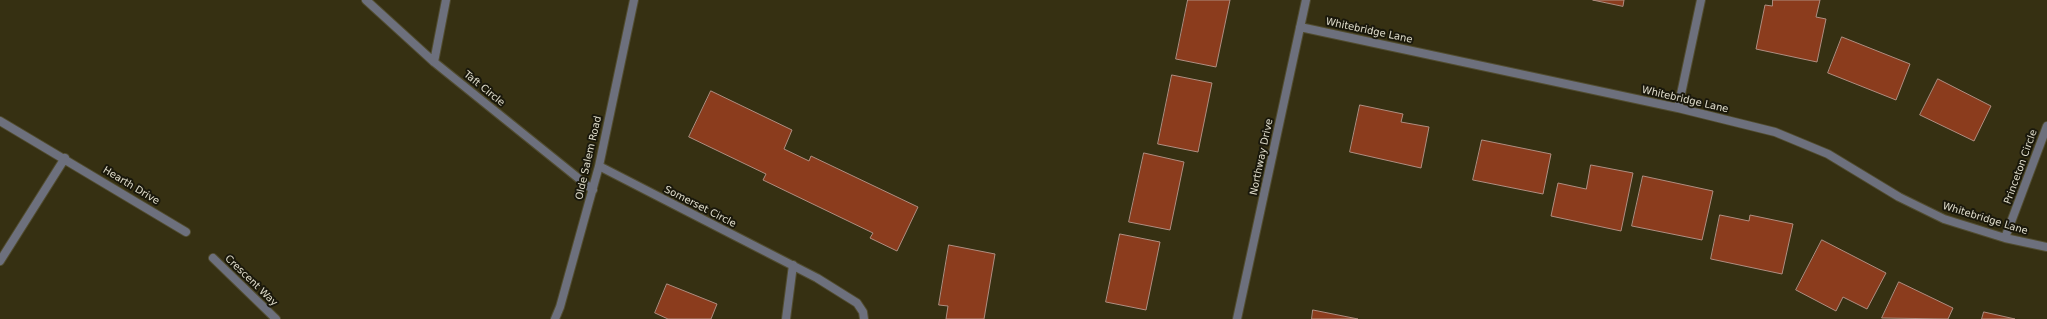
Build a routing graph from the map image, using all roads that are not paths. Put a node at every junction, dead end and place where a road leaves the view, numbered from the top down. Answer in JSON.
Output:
{"nodes":[{"id":1,"x":366,"y":0,"type":"edge"},
{"id":2,"x":446,"y":0,"type":"edge"},
{"id":3,"x":634,"y":0,"type":"edge"},
{"id":4,"x":1306,"y":0,"type":"edge"},
{"id":5,"x":1701,"y":0,"type":"edge"},
{"id":6,"x":1300,"y":26,"type":"junction"},
{"id":7,"x":434,"y":62,"type":"junction"},
{"id":8,"x":1678,"y":108,"type":"junction"},
{"id":9,"x":0,"y":121,"type":"edge"},
{"id":10,"x":2047,"y":126,"type":"edge"},
{"id":11,"x":65,"y":158,"type":"junction"},
{"id":12,"x":599,"y":166,"type":"junction"},
{"id":13,"x":593,"y":190,"type":"junction"},
{"id":14,"x":186,"y":232,"type":"dead end"},
{"id":15,"x":2005,"y":238,"type":"junction"},
{"id":16,"x":2047,"y":248,"type":"edge"},
{"id":17,"x":213,"y":258,"type":"dead end"},
{"id":18,"x":0,"y":261,"type":"edge"},
{"id":19,"x":793,"y":265,"type":"junction"},
{"id":20,"x":276,"y":319,"type":"edge"},
{"id":21,"x":555,"y":319,"type":"edge"},
{"id":22,"x":786,"y":319,"type":"edge"},
{"id":23,"x":864,"y":319,"type":"edge"},
{"id":24,"x":1237,"y":319,"type":"edge"}],
"edges":[{"from":1,"to":7,"type":"street","name":"Taft Circle"},
{"from":2,"to":7,"type":"street"},
{"from":3,"to":12,"type":"street","name":"Olde Salem Road"},
{"from":4,"to":6,"type":"street","name":"Northway Drive"},
{"from":5,"to":8,"type":"street"},
{"from":6,"to":8,"type":"street","name":"Whitebridge Lane"},
{"from":6,"to":24,"type":"street","name":"Northway Drive"},
{"from":7,"to":13,"type":"street","name":"Taft Circle"},
{"from":8,"to":15,"type":"street","name":"Whitebridge Lane"},
{"from":9,"to":11,"type":"street","name":"Hearth Drive"},
{"from":10,"to":15,"type":"street","name":"Princeton Circle"},
{"from":11,"to":14,"type":"street","name":"Hearth Drive"},
{"from":11,"to":18,"type":"street"},
{"from":12,"to":13,"type":"street","name":"Olde Salem Road"},
{"from":12,"to":19,"type":"street","name":"Somerset Circle"},
{"from":13,"to":21,"type":"street","name":"Olde Salem Road"},
{"from":15,"to":16,"type":"street","name":"Whitebridge Lane"},
{"from":17,"to":20,"type":"street","name":"Crescent Way"},
{"from":19,"to":22,"type":"street"},
{"from":19,"to":23,"type":"street","name":"Somerset Circle"}]}
